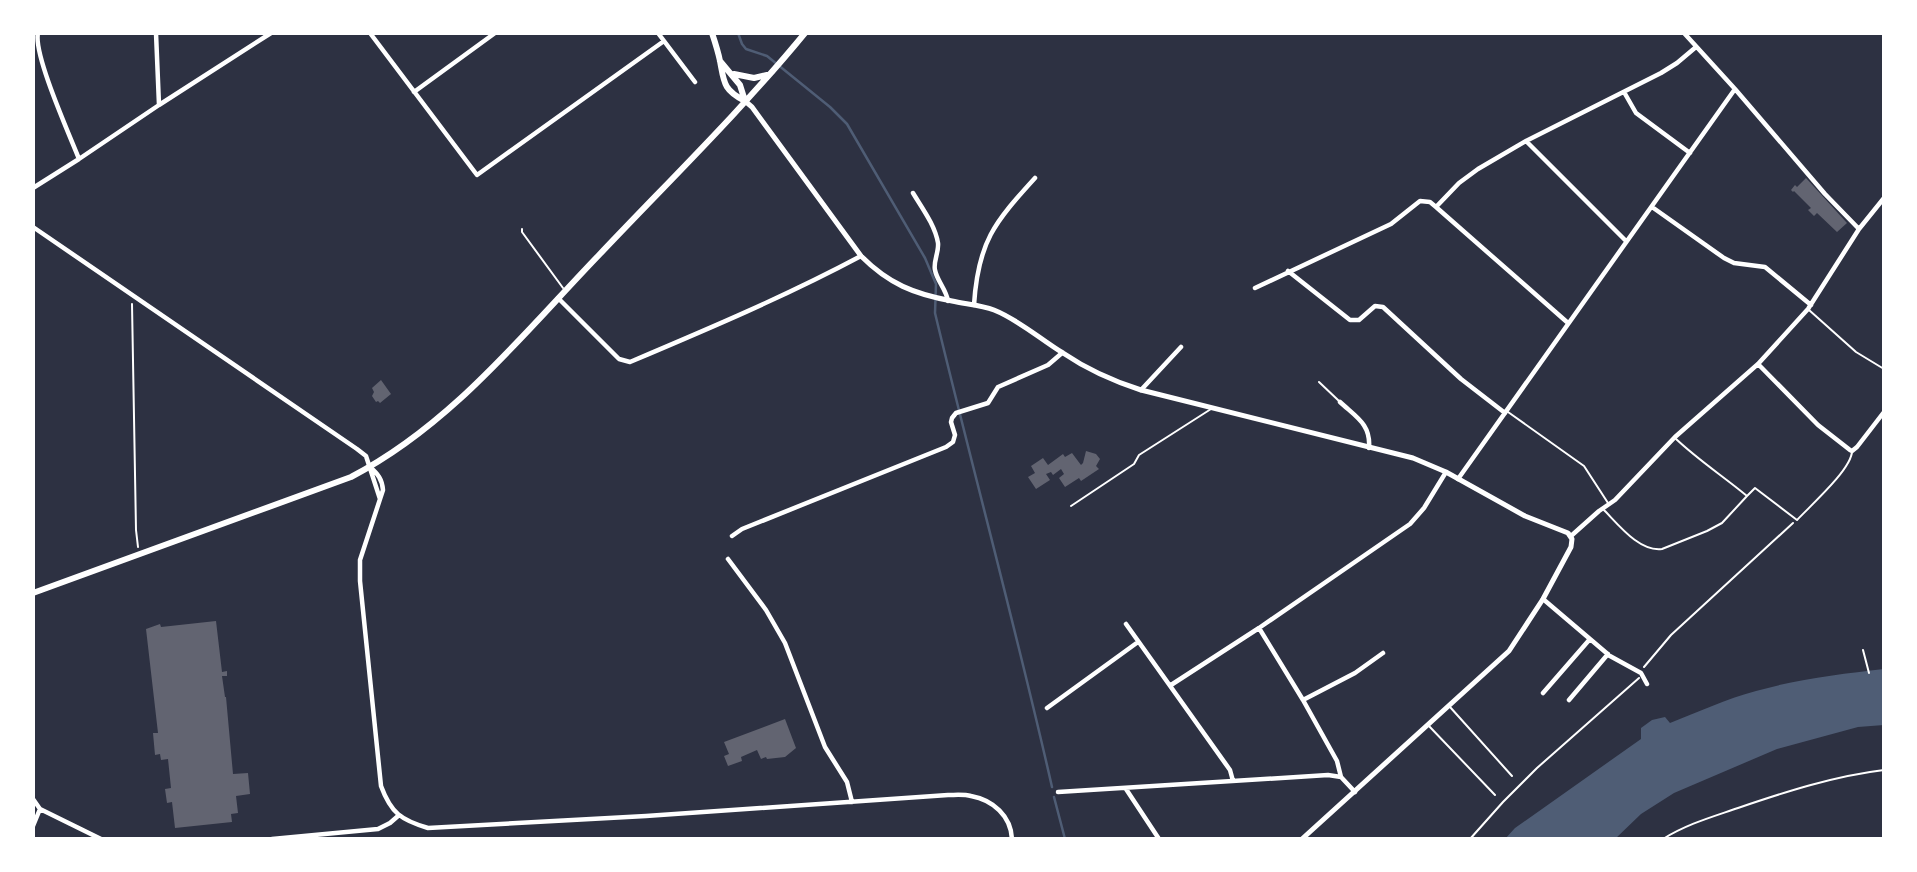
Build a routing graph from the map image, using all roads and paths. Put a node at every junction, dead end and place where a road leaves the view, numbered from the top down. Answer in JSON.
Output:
{"nodes":[{"id":1,"x":38,"y":33,"type":"edge"},
{"id":2,"x":156,"y":33,"type":"edge"},
{"id":3,"x":271,"y":33,"type":"edge"},
{"id":4,"x":370,"y":33,"type":"edge"},
{"id":5,"x":495,"y":33,"type":"edge"},
{"id":6,"x":658,"y":33,"type":"edge"},
{"id":7,"x":712,"y":33,"type":"edge"},
{"id":8,"x":805,"y":33,"type":"edge"},
{"id":9,"x":1684,"y":33,"type":"edge"},
{"id":10,"x":664,"y":41,"type":"junction"},
{"id":11,"x":1696,"y":47,"type":"junction"},
{"id":12,"x":720,"y":61,"type":"junction"},
{"id":13,"x":732,"y":73,"type":"junction"},
{"id":14,"x":769,"y":75,"type":"junction"},
{"id":15,"x":695,"y":82,"type":"dead end"},
{"id":16,"x":1735,"y":89,"type":"junction"},
{"id":17,"x":414,"y":92,"type":"junction"},
{"id":18,"x":1624,"y":92,"type":"junction"},
{"id":19,"x":745,"y":101,"type":"junction"},
{"id":20,"x":159,"y":104,"type":"junction"},
{"id":21,"x":1527,"y":141,"type":"junction"},
{"id":22,"x":1689,"y":153,"type":"junction"},
{"id":23,"x":79,"y":159,"type":"junction"},
{"id":24,"x":1035,"y":178,"type":"dead end"},
{"id":25,"x":33,"y":188,"type":"edge"},
{"id":26,"x":913,"y":193,"type":"dead end"},
{"id":27,"x":1884,"y":198,"type":"edge"},
{"id":28,"x":1652,"y":206,"type":"junction"},
{"id":29,"x":1436,"y":207,"type":"junction"},
{"id":30,"x":33,"y":227,"type":"edge"},
{"id":31,"x":522,"y":229,"type":"dead end"},
{"id":32,"x":1859,"y":229,"type":"junction"},
{"id":33,"x":1626,"y":242,"type":"junction"},
{"id":34,"x":862,"y":256,"type":"junction"},
{"id":35,"x":1288,"y":271,"type":"junction"},
{"id":36,"x":1255,"y":288,"type":"dead end"},
{"id":37,"x":565,"y":290,"type":"junction"},
{"id":38,"x":132,"y":295,"type":"junction"},
{"id":39,"x":558,"y":298,"type":"junction"},
{"id":40,"x":944,"y":300,"type":"junction"},
{"id":41,"x":974,"y":305,"type":"junction"},
{"id":42,"x":1809,"y":307,"type":"junction"},
{"id":43,"x":1568,"y":323,"type":"junction"},
{"id":44,"x":1181,"y":347,"type":"dead end"},
{"id":45,"x":1062,"y":353,"type":"junction"},
{"id":46,"x":1758,"y":364,"type":"junction"},
{"id":47,"x":1884,"y":369,"type":"edge"},
{"id":48,"x":1319,"y":382,"type":"dead end"},
{"id":49,"x":1141,"y":390,"type":"junction"},
{"id":50,"x":1340,"y":402,"type":"joint"},
{"id":51,"x":1212,"y":408,"type":"junction"},
{"id":52,"x":1506,"y":412,"type":"junction"},
{"id":53,"x":1884,"y":412,"type":"edge"},
{"id":54,"x":1675,"y":438,"type":"junction"},
{"id":55,"x":1369,"y":448,"type":"junction"},
{"id":56,"x":1852,"y":451,"type":"junction"},
{"id":57,"x":370,"y":467,"type":"junction"},
{"id":58,"x":1446,"y":472,"type":"junction"},
{"id":59,"x":1458,"y":479,"type":"junction"},
{"id":60,"x":1747,"y":496,"type":"junction"},
{"id":61,"x":1609,"y":504,"type":"junction"},
{"id":62,"x":1071,"y":506,"type":"dead end"},
{"id":63,"x":1602,"y":508,"type":"junction"},
{"id":64,"x":1797,"y":520,"type":"junction"},
{"id":65,"x":732,"y":536,"type":"dead end"},
{"id":66,"x":1572,"y":539,"type":"junction"},
{"id":67,"x":139,"y":555,"type":"junction"},
{"id":68,"x":728,"y":559,"type":"dead end"},
{"id":69,"x":33,"y":593,"type":"edge"},
{"id":70,"x":1543,"y":599,"type":"junction"},
{"id":71,"x":1126,"y":624,"type":"dead end"},
{"id":72,"x":1259,"y":628,"type":"junction"},
{"id":73,"x":1590,"y":639,"type":"junction"},
{"id":74,"x":1138,"y":642,"type":"junction"},
{"id":75,"x":1863,"y":650,"type":"dead end"},
{"id":76,"x":1383,"y":653,"type":"dead end"},
{"id":77,"x":1608,"y":654,"type":"junction"},
{"id":78,"x":1642,"y":673,"type":"junction"},
{"id":79,"x":1869,"y":673,"type":"dead end"},
{"id":80,"x":1647,"y":684,"type":"dead end"},
{"id":81,"x":1171,"y":685,"type":"junction"},
{"id":82,"x":1543,"y":693,"type":"dead end"},
{"id":83,"x":1303,"y":700,"type":"junction"},
{"id":84,"x":1569,"y":701,"type":"dead end"},
{"id":85,"x":1449,"y":706,"type":"junction"},
{"id":86,"x":1047,"y":708,"type":"dead end"},
{"id":87,"x":1428,"y":726,"type":"junction"},
{"id":88,"x":1884,"y":770,"type":"edge"},
{"id":89,"x":1341,"y":776,"type":"junction"},
{"id":90,"x":1512,"y":776,"type":"dead end"},
{"id":91,"x":1233,"y":781,"type":"junction"},
{"id":92,"x":1126,"y":789,"type":"junction"},
{"id":93,"x":1058,"y":792,"type":"dead end"},
{"id":94,"x":1355,"y":792,"type":"junction"},
{"id":95,"x":1495,"y":795,"type":"dead end"},
{"id":96,"x":33,"y":799,"type":"edge"},
{"id":97,"x":852,"y":802,"type":"junction"},
{"id":98,"x":40,"y":808,"type":"junction"},
{"id":99,"x":398,"y":816,"type":"junction"},
{"id":100,"x":33,"y":826,"type":"edge"},
{"id":101,"x":101,"y":839,"type":"edge"},
{"id":102,"x":272,"y":839,"type":"edge"},
{"id":103,"x":1012,"y":839,"type":"edge"},
{"id":104,"x":1159,"y":839,"type":"edge"},
{"id":105,"x":1302,"y":839,"type":"edge"},
{"id":106,"x":1469,"y":839,"type":"edge"},
{"id":107,"x":1663,"y":839,"type":"edge"}],
"edges":[{"from":1,"to":23,"type":"street"},
{"from":2,"to":20,"type":"street"},
{"from":3,"to":20,"type":"street"},
{"from":4,"to":17,"type":"street"},
{"from":5,"to":17,"type":"street"},
{"from":6,"to":10,"type":"street"},
{"from":7,"to":12,"type":"main road"},
{"from":8,"to":14,"type":"main road"},
{"from":9,"to":11,"type":"street"},
{"from":10,"to":15,"type":"street"},
{"from":10,"to":17,"type":"street"},
{"from":11,"to":16,"type":"street"},
{"from":11,"to":18,"type":"street"},
{"from":12,"to":13,"type":"main road"},
{"from":12,"to":19,"type":"main road"},
{"from":13,"to":14,"type":"main road"},
{"from":13,"to":19,"type":"main road"},
{"from":14,"to":19,"type":"main road"},
{"from":16,"to":22,"type":"street"},
{"from":16,"to":32,"type":"street"},
{"from":18,"to":21,"type":"street"},
{"from":18,"to":22,"type":"street"},
{"from":19,"to":34,"type":"street"},
{"from":19,"to":37,"type":"main road"},
{"from":20,"to":23,"type":"street"},
{"from":21,"to":29,"type":"street"},
{"from":21,"to":33,"type":"street"},
{"from":22,"to":28,"type":"street"},
{"from":23,"to":25,"type":"street"},
{"from":24,"to":41,"type":"street"},
{"from":26,"to":40,"type":"street"},
{"from":27,"to":32,"type":"street"},
{"from":28,"to":33,"type":"street"},
{"from":28,"to":42,"type":"street"},
{"from":29,"to":35,"type":"street"},
{"from":29,"to":43,"type":"street"},
{"from":30,"to":38,"type":"street"},
{"from":31,"to":37,"type":"lane"},
{"from":32,"to":42,"type":"street"},
{"from":33,"to":43,"type":"street"},
{"from":34,"to":39,"type":"street"},
{"from":34,"to":40,"type":"street"},
{"from":35,"to":36,"type":"street"},
{"from":35,"to":52,"type":"street"},
{"from":37,"to":39,"type":"main road"},
{"from":38,"to":57,"type":"street"},
{"from":38,"to":67,"type":"path"},
{"from":39,"to":57,"type":"main road"},
{"from":40,"to":41,"type":"street"},
{"from":41,"to":45,"type":"street"},
{"from":42,"to":46,"type":"street"},
{"from":42,"to":47,"type":"lane"},
{"from":43,"to":52,"type":"street"},
{"from":44,"to":49,"type":"street"},
{"from":45,"to":49,"type":"street"},
{"from":45,"to":65,"type":"street"},
{"from":46,"to":54,"type":"street"},
{"from":46,"to":56,"type":"street"},
{"from":48,"to":50,"type":"lane"},
{"from":49,"to":51,"type":"street"},
{"from":50,"to":55,"type":"street"},
{"from":51,"to":55,"type":"street"},
{"from":51,"to":62,"type":"lane"},
{"from":52,"to":59,"type":"street"},
{"from":52,"to":61,"type":"lane"},
{"from":53,"to":56,"type":"street"},
{"from":54,"to":60,"type":"lane"},
{"from":54,"to":61,"type":"street"},
{"from":55,"to":58,"type":"street"},
{"from":56,"to":64,"type":"lane"},
{"from":57,"to":67,"type":"main road"},
{"from":57,"to":99,"type":"street"},
{"from":58,"to":59,"type":"street"},
{"from":58,"to":72,"type":"street"},
{"from":59,"to":66,"type":"street"},
{"from":60,"to":63,"type":"lane"},
{"from":60,"to":64,"type":"lane"},
{"from":61,"to":63,"type":"street"},
{"from":63,"to":66,"type":"street"},
{"from":64,"to":78,"type":"path"},
{"from":66,"to":70,"type":"street"},
{"from":67,"to":69,"type":"main road"},
{"from":68,"to":97,"type":"street"},
{"from":70,"to":73,"type":"street"},
{"from":70,"to":85,"type":"street"},
{"from":71,"to":74,"type":"street"},
{"from":72,"to":81,"type":"street"},
{"from":72,"to":83,"type":"street"},
{"from":73,"to":77,"type":"street"},
{"from":73,"to":82,"type":"street"},
{"from":74,"to":81,"type":"street"},
{"from":74,"to":86,"type":"street"},
{"from":75,"to":79,"type":"path"},
{"from":76,"to":83,"type":"street"},
{"from":77,"to":78,"type":"street"},
{"from":77,"to":84,"type":"street"},
{"from":78,"to":80,"type":"street"},
{"from":78,"to":106,"type":"path"},
{"from":81,"to":91,"type":"street"},
{"from":83,"to":89,"type":"street"},
{"from":85,"to":87,"type":"street"},
{"from":85,"to":90,"type":"lane"},
{"from":87,"to":94,"type":"street"},
{"from":87,"to":95,"type":"lane"},
{"from":88,"to":107,"type":"path"},
{"from":89,"to":91,"type":"street"},
{"from":89,"to":94,"type":"street"},
{"from":91,"to":92,"type":"street"},
{"from":92,"to":93,"type":"street"},
{"from":92,"to":104,"type":"street"},
{"from":94,"to":105,"type":"street"},
{"from":96,"to":98,"type":"street"},
{"from":97,"to":99,"type":"street"},
{"from":97,"to":103,"type":"street"},
{"from":98,"to":100,"type":"street"},
{"from":98,"to":101,"type":"street"},
{"from":99,"to":102,"type":"street"}]}
